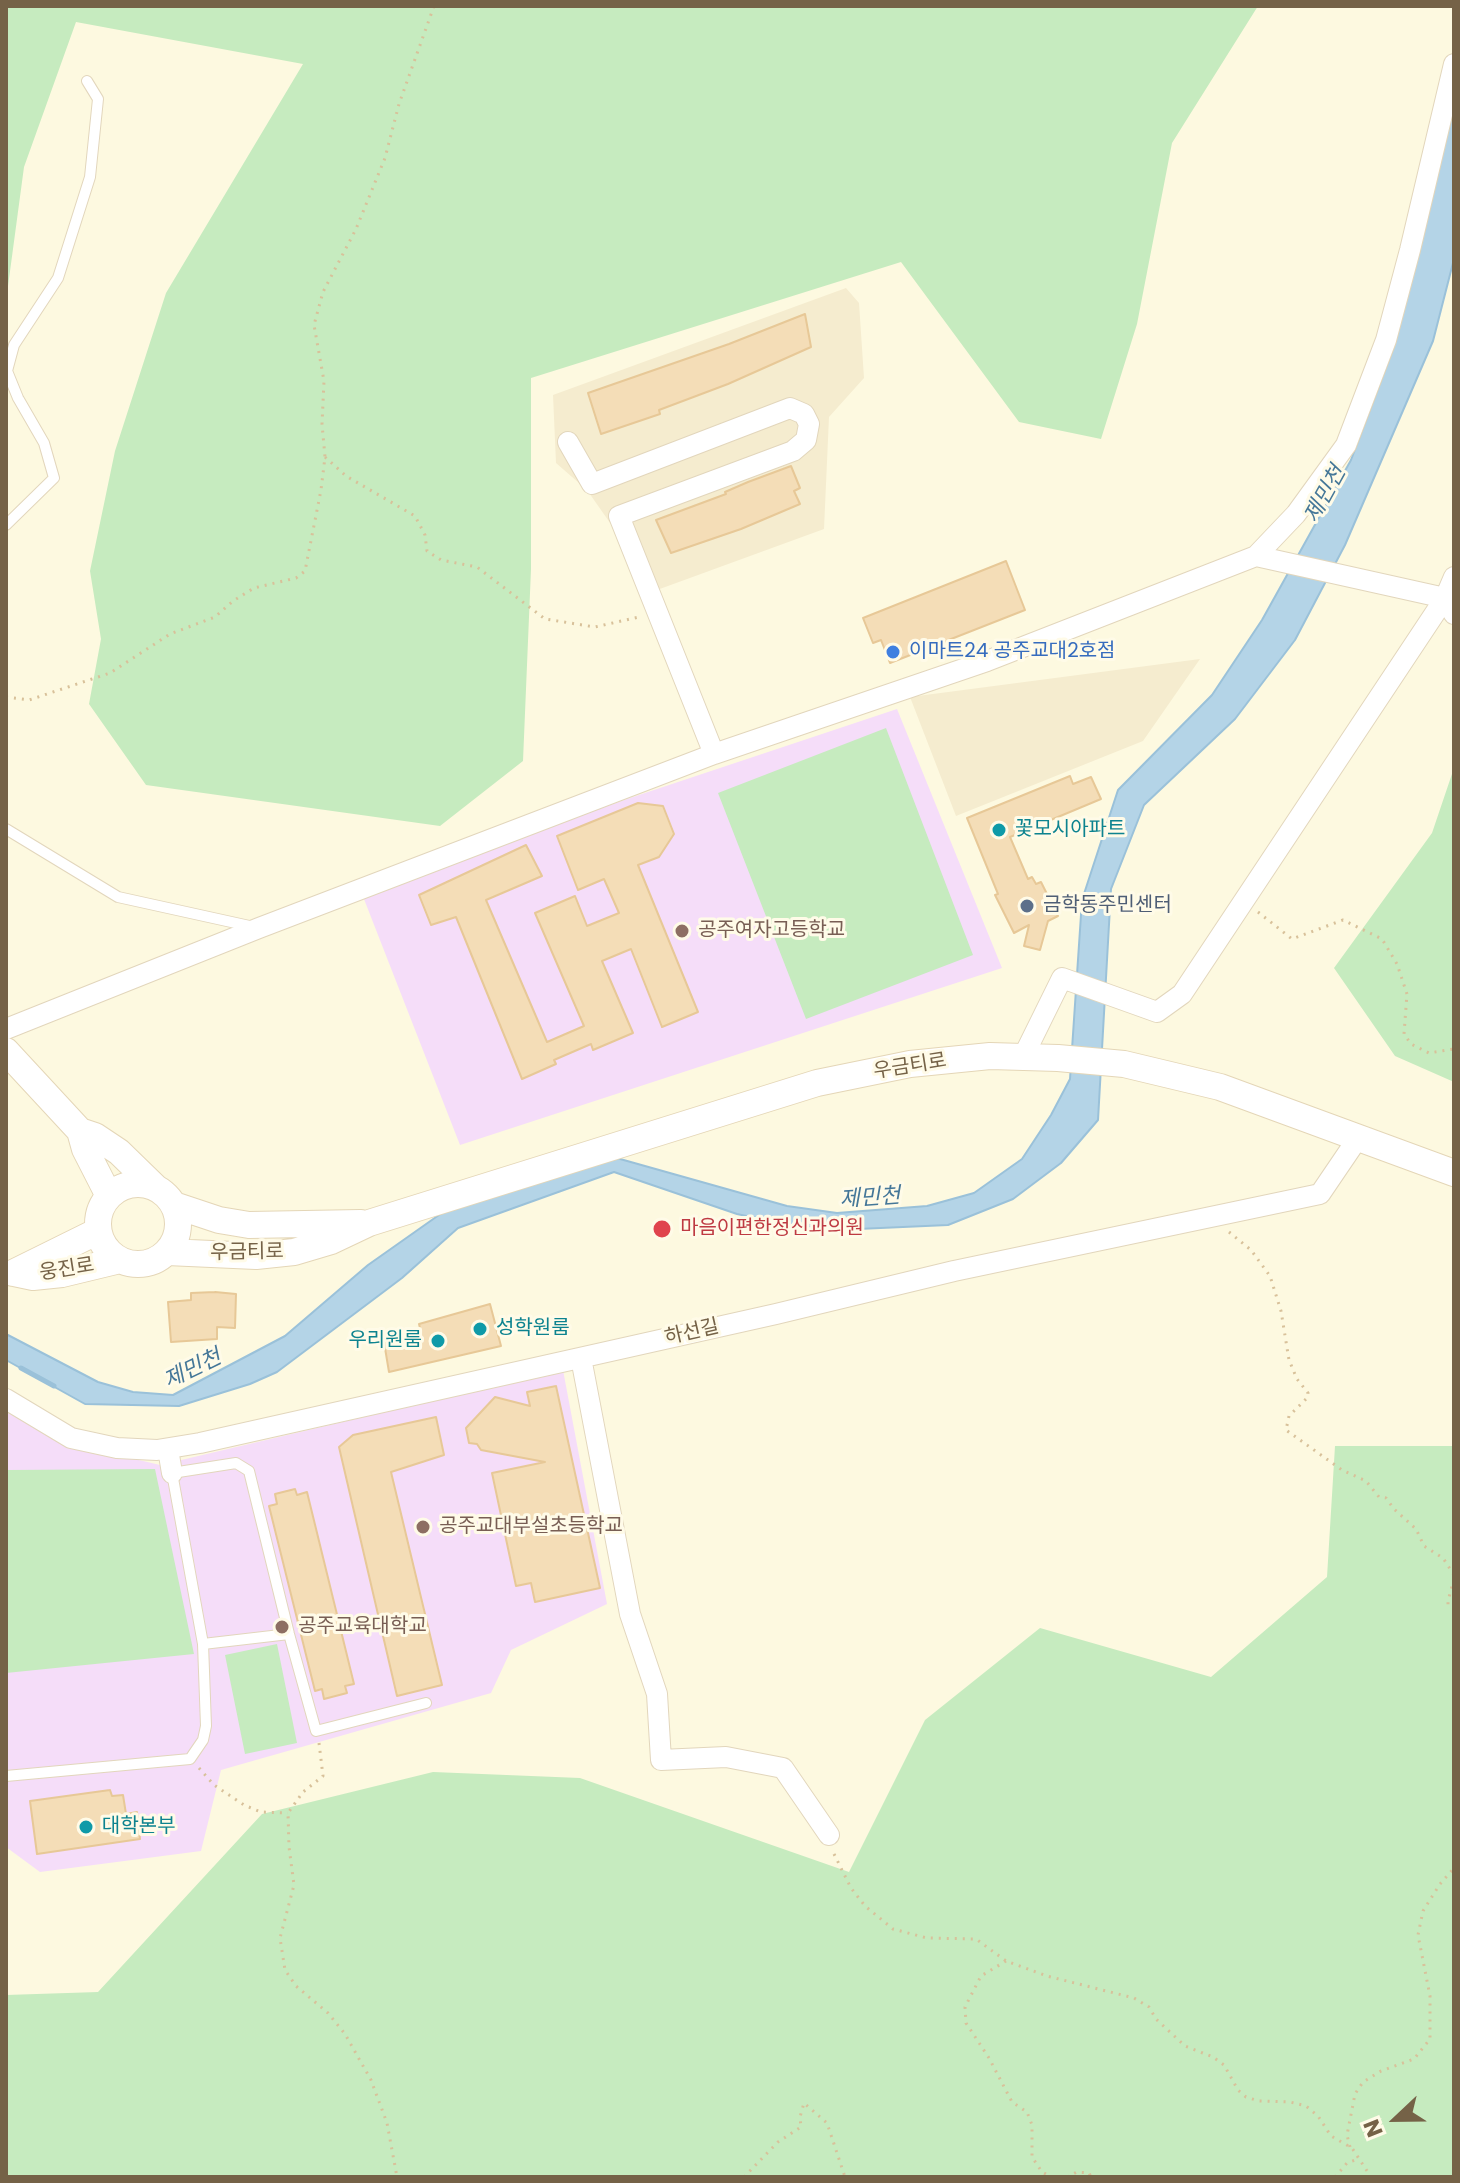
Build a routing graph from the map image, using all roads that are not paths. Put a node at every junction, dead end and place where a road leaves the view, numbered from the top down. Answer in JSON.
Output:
{"nodes":[{"id":1,"x":1454,"y":64,"type":"edge"},
{"id":2,"x":87,"y":81,"type":"dead end"},
{"id":3,"x":568,"y":442,"type":"dead end"},
{"id":4,"x":6,"y":525,"type":"edge"},
{"id":5,"x":1256,"y":556,"type":"junction"},
{"id":6,"x":1454,"y":577,"type":"edge"},
{"id":7,"x":1449,"y":606,"type":"edge"},
{"id":8,"x":714,"y":754,"type":"junction"},
{"id":9,"x":6,"y":829,"type":"edge"},
{"id":10,"x":259,"y":928,"type":"junction"},
{"id":11,"x":6,"y":1029,"type":"edge"},
{"id":12,"x":6,"y":1051,"type":"edge"},
{"id":13,"x":1022,"y":1059,"type":"junction"},
{"id":14,"x":80,"y":1131,"type":"junction"},
{"id":15,"x":1358,"y":1138,"type":"junction"},
{"id":16,"x":1454,"y":1173,"type":"edge"},
{"id":17,"x":109,"y":1196,"type":"junction"},
{"id":18,"x":165,"y":1197,"type":"junction"},
{"id":19,"x":369,"y":1223,"type":"junction"},
{"id":20,"x":98,"y":1231,"type":"junction"},
{"id":21,"x":167,"y":1252,"type":"junction"},
{"id":22,"x":120,"y":1260,"type":"junction"},
{"id":23,"x":10,"y":1274,"type":"edge"},
{"id":24,"x":581,"y":1358,"type":"junction"},
{"id":25,"x":6,"y":1399,"type":"edge"},
{"id":26,"x":168,"y":1449,"type":"junction"},
{"id":27,"x":172,"y":1473,"type":"junction"},
{"id":28,"x":289,"y":1634,"type":"junction"},
{"id":29,"x":203,"y":1644,"type":"junction"},
{"id":30,"x":426,"y":1703,"type":"dead end"},
{"id":31,"x":6,"y":1776,"type":"edge"},
{"id":32,"x":829,"y":1835,"type":"road end"}],
"edges":[{"from":1,"to":5,"type":"street"},
{"from":2,"to":4,"type":"lane"},
{"from":3,"to":8,"type":"street"},
{"from":5,"to":7,"type":"street"},
{"from":5,"to":8,"type":"street"},
{"from":6,"to":7,"type":"street"},
{"from":7,"to":13,"type":"street"},
{"from":8,"to":10,"type":"street"},
{"from":9,"to":10,"type":"lane"},
{"from":10,"to":11,"type":"street"},
{"from":12,"to":14,"type":"main road","name":"우금티로"},
{"from":13,"to":15,"type":"main road","name":"우금티로"},
{"from":13,"to":19,"type":"main road","name":"우금티로"},
{"from":14,"to":17,"type":"main road","name":"우금티로"},
{"from":14,"to":18,"type":"main road","name":"우금티로"},
{"from":15,"to":16,"type":"main road","name":"우금티로"},
{"from":15,"to":24,"type":"street","name":"하선길"},
{"from":17,"to":18,"type":"main road"},
{"from":17,"to":20,"type":"main road"},
{"from":18,"to":19,"type":"main road","name":"우금티로"},
{"from":18,"to":21,"type":"main road"},
{"from":19,"to":21,"type":"main road","name":"우금티로"},
{"from":20,"to":22,"type":"main road"},
{"from":20,"to":23,"type":"main road","name":"웅진로"},
{"from":21,"to":22,"type":"main road"},
{"from":22,"to":23,"type":"main road","name":"웅진로"},
{"from":24,"to":26,"type":"street","name":"하선길"},
{"from":24,"to":32,"type":"street"},
{"from":25,"to":26,"type":"street","name":"하선길"},
{"from":26,"to":27,"type":"street"},
{"from":27,"to":28,"type":"lane"},
{"from":27,"to":29,"type":"lane"},
{"from":28,"to":29,"type":"lane"},
{"from":28,"to":30,"type":"lane"},
{"from":29,"to":31,"type":"lane"}]}
